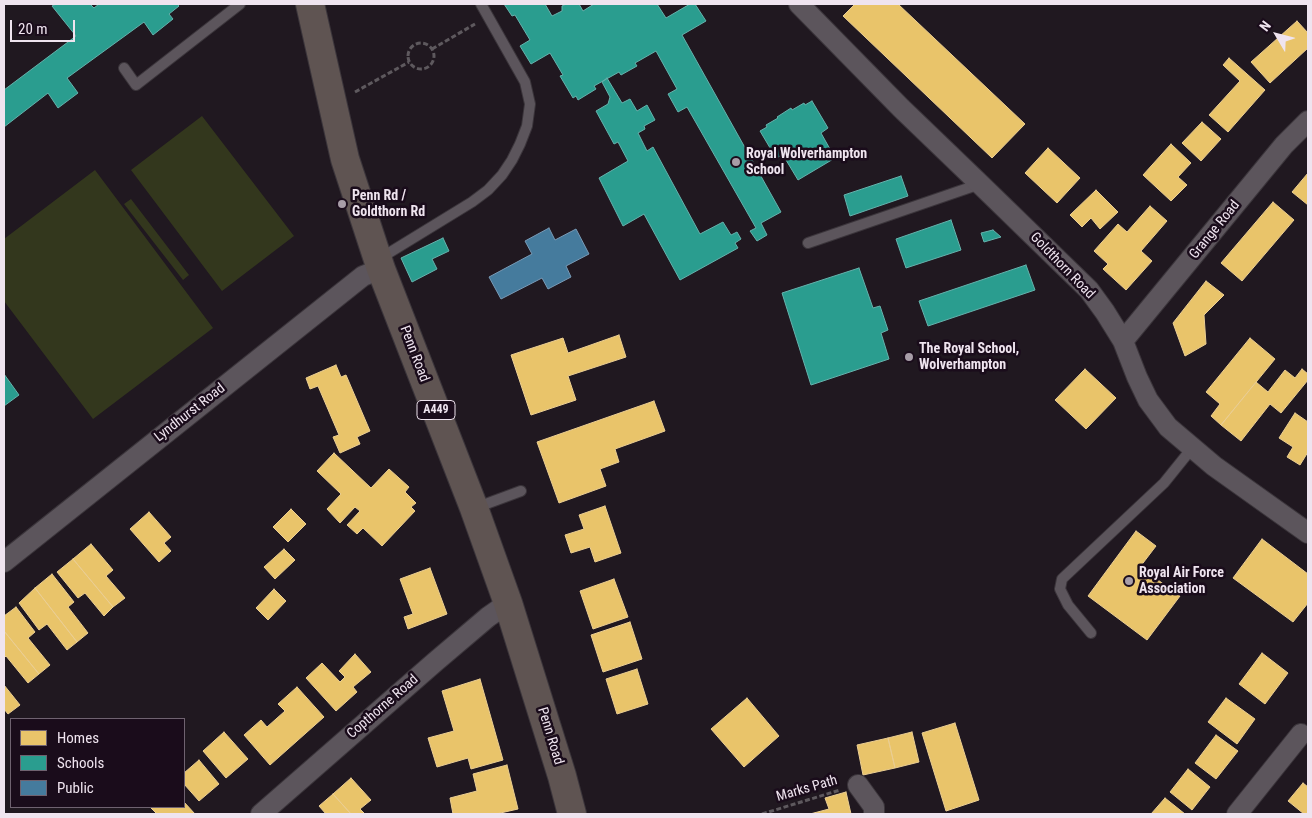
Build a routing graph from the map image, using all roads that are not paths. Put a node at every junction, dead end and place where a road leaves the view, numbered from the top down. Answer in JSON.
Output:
{"nodes":[{"id":1,"x":240,"y":4,"type":"edge"},
{"id":2,"x":310,"y":4,"type":"edge"},
{"id":3,"x":481,"y":4,"type":"edge"},
{"id":4,"x":799,"y":4,"type":"edge"},
{"id":5,"x":124,"y":68,"type":"dead end"},
{"id":6,"x":1308,"y":121,"type":"edge"},
{"id":7,"x":980,"y":184,"type":"junction"},
{"id":8,"x":808,"y":243,"type":"dead end"},
{"id":9,"x":379,"y":264,"type":"junction"},
{"id":10,"x":1123,"y":341,"type":"junction"},
{"id":11,"x":1193,"y":447,"type":"junction"},
{"id":12,"x":521,"y":491,"type":"dead end"},
{"id":13,"x":474,"y":508,"type":"junction"},
{"id":14,"x":1308,"y":534,"type":"edge"},
{"id":15,"x":4,"y":562,"type":"edge"},
{"id":16,"x":508,"y":603,"type":"junction"},
{"id":17,"x":1091,"y":633,"type":"dead end"},
{"id":18,"x":1302,"y":734,"type":"dead end"},
{"id":19,"x":858,"y":785,"type":"road end"},
{"id":20,"x":261,"y":814,"type":"edge"},
{"id":21,"x":572,"y":814,"type":"edge"},
{"id":22,"x":874,"y":814,"type":"edge"},
{"id":23,"x":1237,"y":814,"type":"edge"}],
"edges":[{"from":1,"to":5,"type":"lane"},
{"from":2,"to":9,"type":"highway","name":"Penn Road","number":"A449"},
{"from":3,"to":9,"type":"lane"},
{"from":4,"to":7,"type":"street","name":"Goldthorn Road"},
{"from":6,"to":10,"type":"street","name":"Grange Road"},
{"from":7,"to":8,"type":"lane"},
{"from":7,"to":10,"type":"street","name":"Goldthorn Road"},
{"from":9,"to":13,"type":"highway","name":"Penn Road","number":"A449"},
{"from":9,"to":15,"type":"street","name":"Lyndhurst Road"},
{"from":10,"to":11,"type":"street","name":"Goldthorn Road"},
{"from":11,"to":14,"type":"street","name":"Goldthorn Road"},
{"from":11,"to":17,"type":"lane"},
{"from":12,"to":13,"type":"lane"},
{"from":13,"to":16,"type":"highway","name":"Penn Road","number":"A449"},
{"from":16,"to":20,"type":"street","name":"Copthorne Road"},
{"from":16,"to":21,"type":"highway","name":"Penn Road","number":"A449"},
{"from":18,"to":23,"type":"street"},
{"from":19,"to":22,"type":"street"}]}
